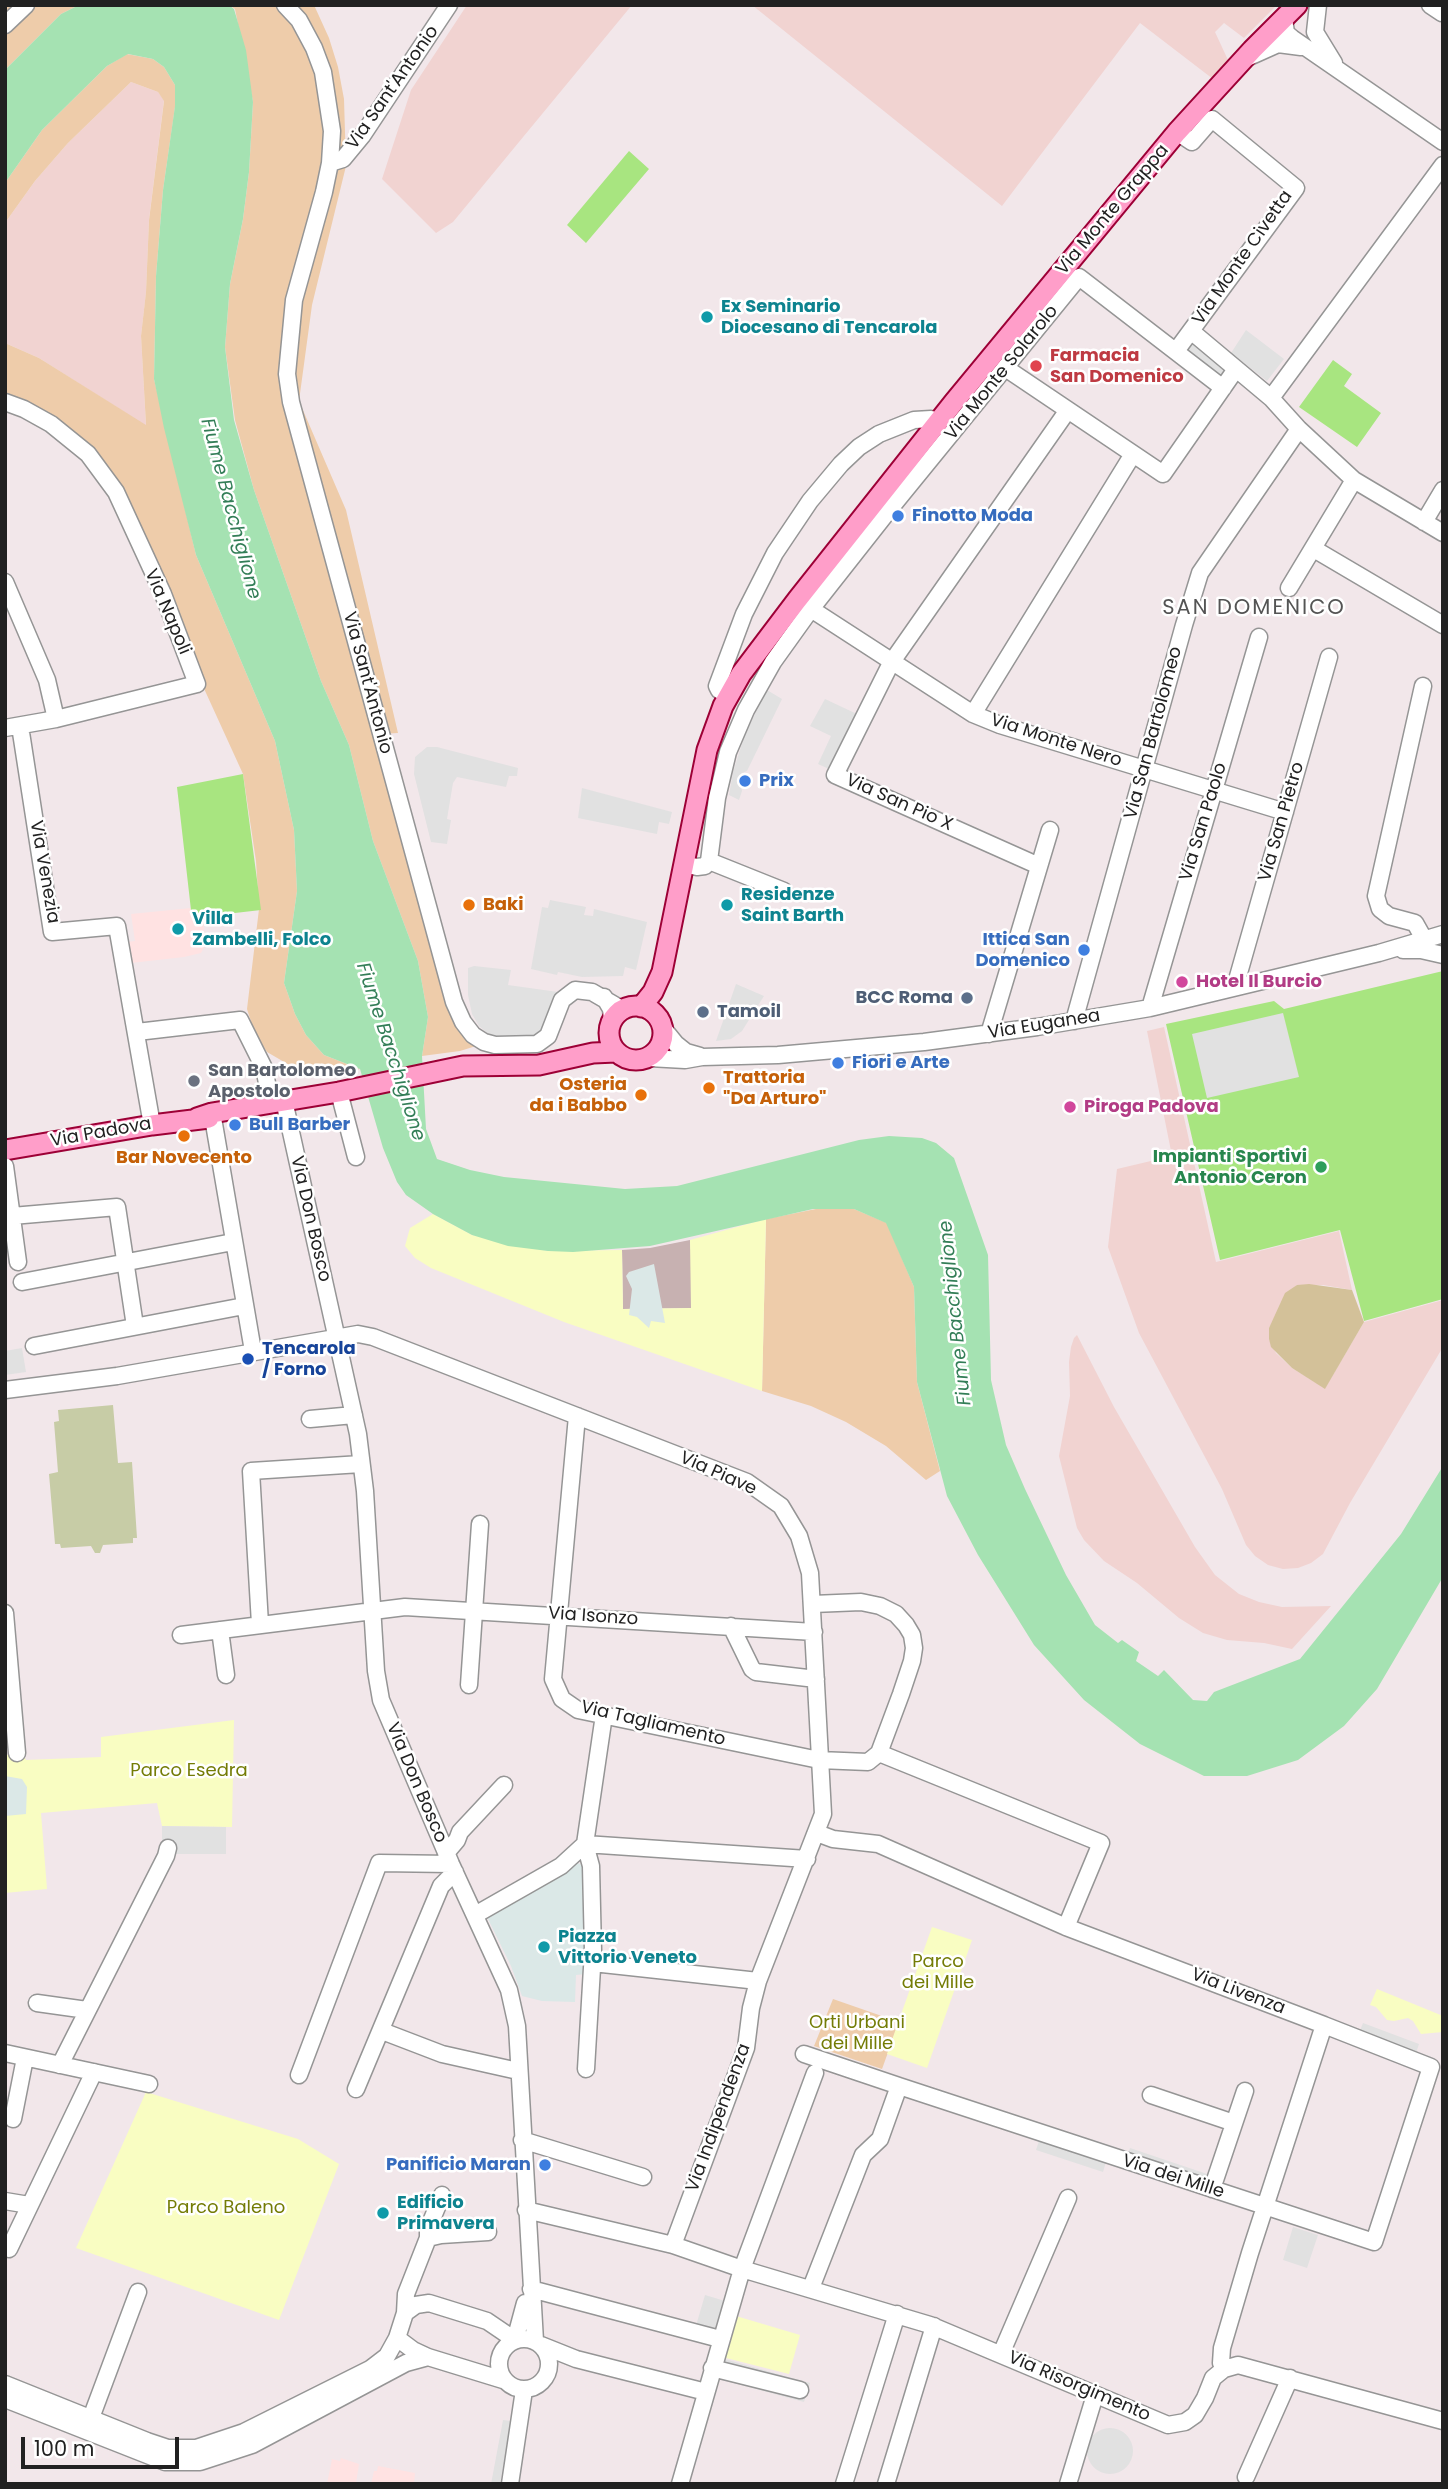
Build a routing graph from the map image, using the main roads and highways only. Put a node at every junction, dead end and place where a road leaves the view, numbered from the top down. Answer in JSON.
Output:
{"nodes":[{"id":1,"x":1290,"y":12,"type":"edge"},
{"id":2,"x":662,"y":972,"type":"junction"},
{"id":3,"x":621,"y":1016,"type":"junction"},
{"id":4,"x":662,"y":1025,"type":"junction"},
{"id":5,"x":616,"y":1052,"type":"junction"},
{"id":6,"x":573,"y":1056,"type":"junction"},
{"id":7,"x":339,"y":1092,"type":"joint"},
{"id":8,"x":5,"y":1150,"type":"edge"}],
"edges":[{"from":1,"to":2,"type":"main road","name":"Via Monte Grappa"},
{"from":2,"to":3,"type":"main road","name":"Via Monte Grappa"},
{"from":2,"to":4,"type":"main road","name":"Via Monte Grappa"},
{"from":3,"to":4,"type":"main road"},
{"from":3,"to":5,"type":"main road"},
{"from":3,"to":6,"type":"main road","name":"Via Euganea"},
{"from":4,"to":5,"type":"main road","name":"Via Euganea"},
{"from":5,"to":6,"type":"main road","name":"Via Euganea"},
{"from":6,"to":7,"type":"main road","name":"Via Euganea"},
{"from":7,"to":8,"type":"main road","name":"Via Padova"}]}
